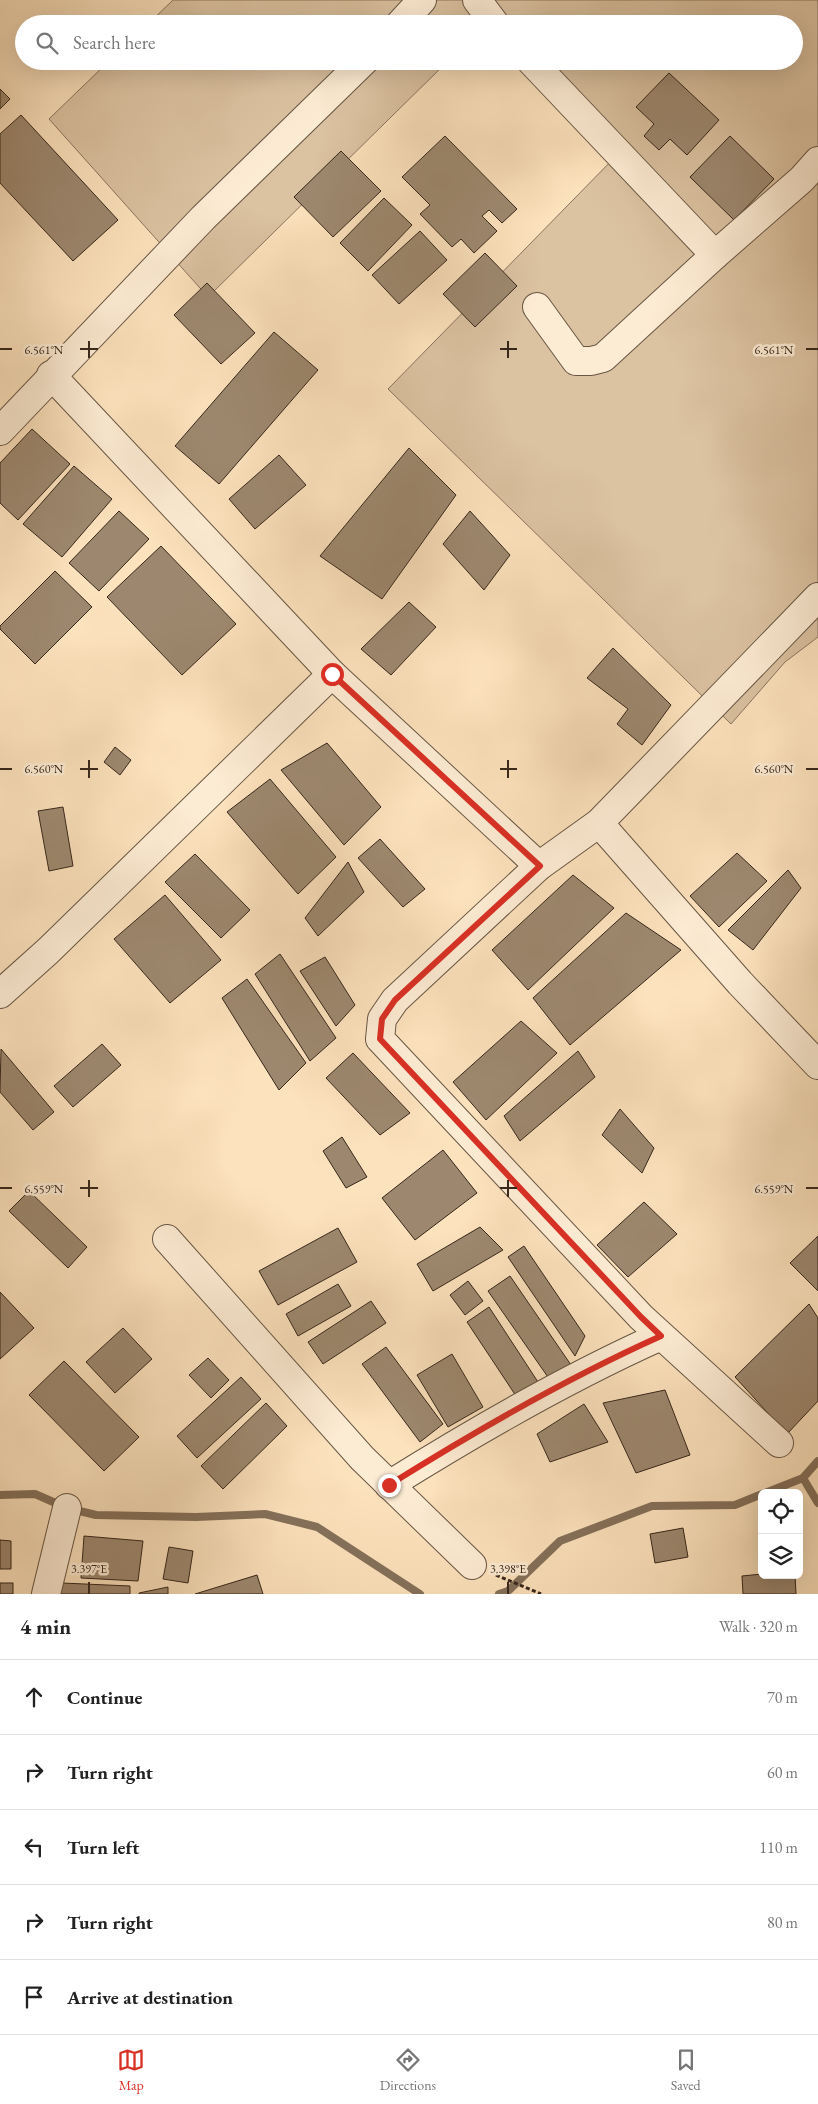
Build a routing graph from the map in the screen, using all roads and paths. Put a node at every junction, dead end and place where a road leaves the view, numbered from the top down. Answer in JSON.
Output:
{"nodes":[{"id":1,"x":422,"y":0,"type":"edge"},
{"id":2,"x":476,"y":0,"type":"edge"},
{"id":3,"x":408,"y":15,"type":"edge"},
{"id":4,"x":488,"y":15,"type":"edge"},
{"id":5,"x":355,"y":70,"type":"edge"},
{"id":6,"x":540,"y":70,"type":"edge"},
{"id":7,"x":818,"y":161,"type":"edge"},
{"id":8,"x":715,"y":255,"type":"junction"},
{"id":9,"x":537,"y":308,"type":"dead end"},
{"id":10,"x":51,"y":376,"type":"junction"},
{"id":11,"x":0,"y":430,"type":"edge"},
{"id":12,"x":818,"y":597,"type":"edge"},
{"id":13,"x":332,"y":674,"type":"junction"},
{"id":14,"x":599,"y":823,"type":"junction"},
{"id":15,"x":540,"y":866,"type":"junction"},
{"id":16,"x":0,"y":994,"type":"edge"},
{"id":17,"x":818,"y":1065,"type":"edge"},
{"id":18,"x":167,"y":1239,"type":"dead end"},
{"id":19,"x":661,"y":1336,"type":"junction"},
{"id":20,"x":779,"y":1443,"type":"dead end"},
{"id":21,"x":389,"y":1485,"type":"junction"},
{"id":22,"x":67,"y":1508,"type":"dead end"},
{"id":23,"x":472,"y":1565,"type":"dead end"},
{"id":24,"x":499,"y":1576,"type":"dead end"},
{"id":25,"x":46,"y":1594,"type":"edge"},
{"id":26,"x":542,"y":1594,"type":"edge"}],
"edges":[{"from":1,"to":3,"type":"street"},
{"from":2,"to":4,"type":"street"},
{"from":5,"to":10,"type":"street"},
{"from":6,"to":8,"type":"street"},
{"from":7,"to":8,"type":"street"},
{"from":8,"to":9,"type":"street"},
{"from":10,"to":11,"type":"street"},
{"from":10,"to":13,"type":"street"},
{"from":12,"to":14,"type":"street"},
{"from":13,"to":15,"type":"street"},
{"from":13,"to":16,"type":"street"},
{"from":14,"to":15,"type":"street"},
{"from":14,"to":17,"type":"street"},
{"from":15,"to":19,"type":"street"},
{"from":18,"to":21,"type":"street"},
{"from":19,"to":20,"type":"street"},
{"from":19,"to":21,"type":"street"},
{"from":21,"to":23,"type":"street"},
{"from":22,"to":25,"type":"street"},
{"from":24,"to":26,"type":"path"}]}
